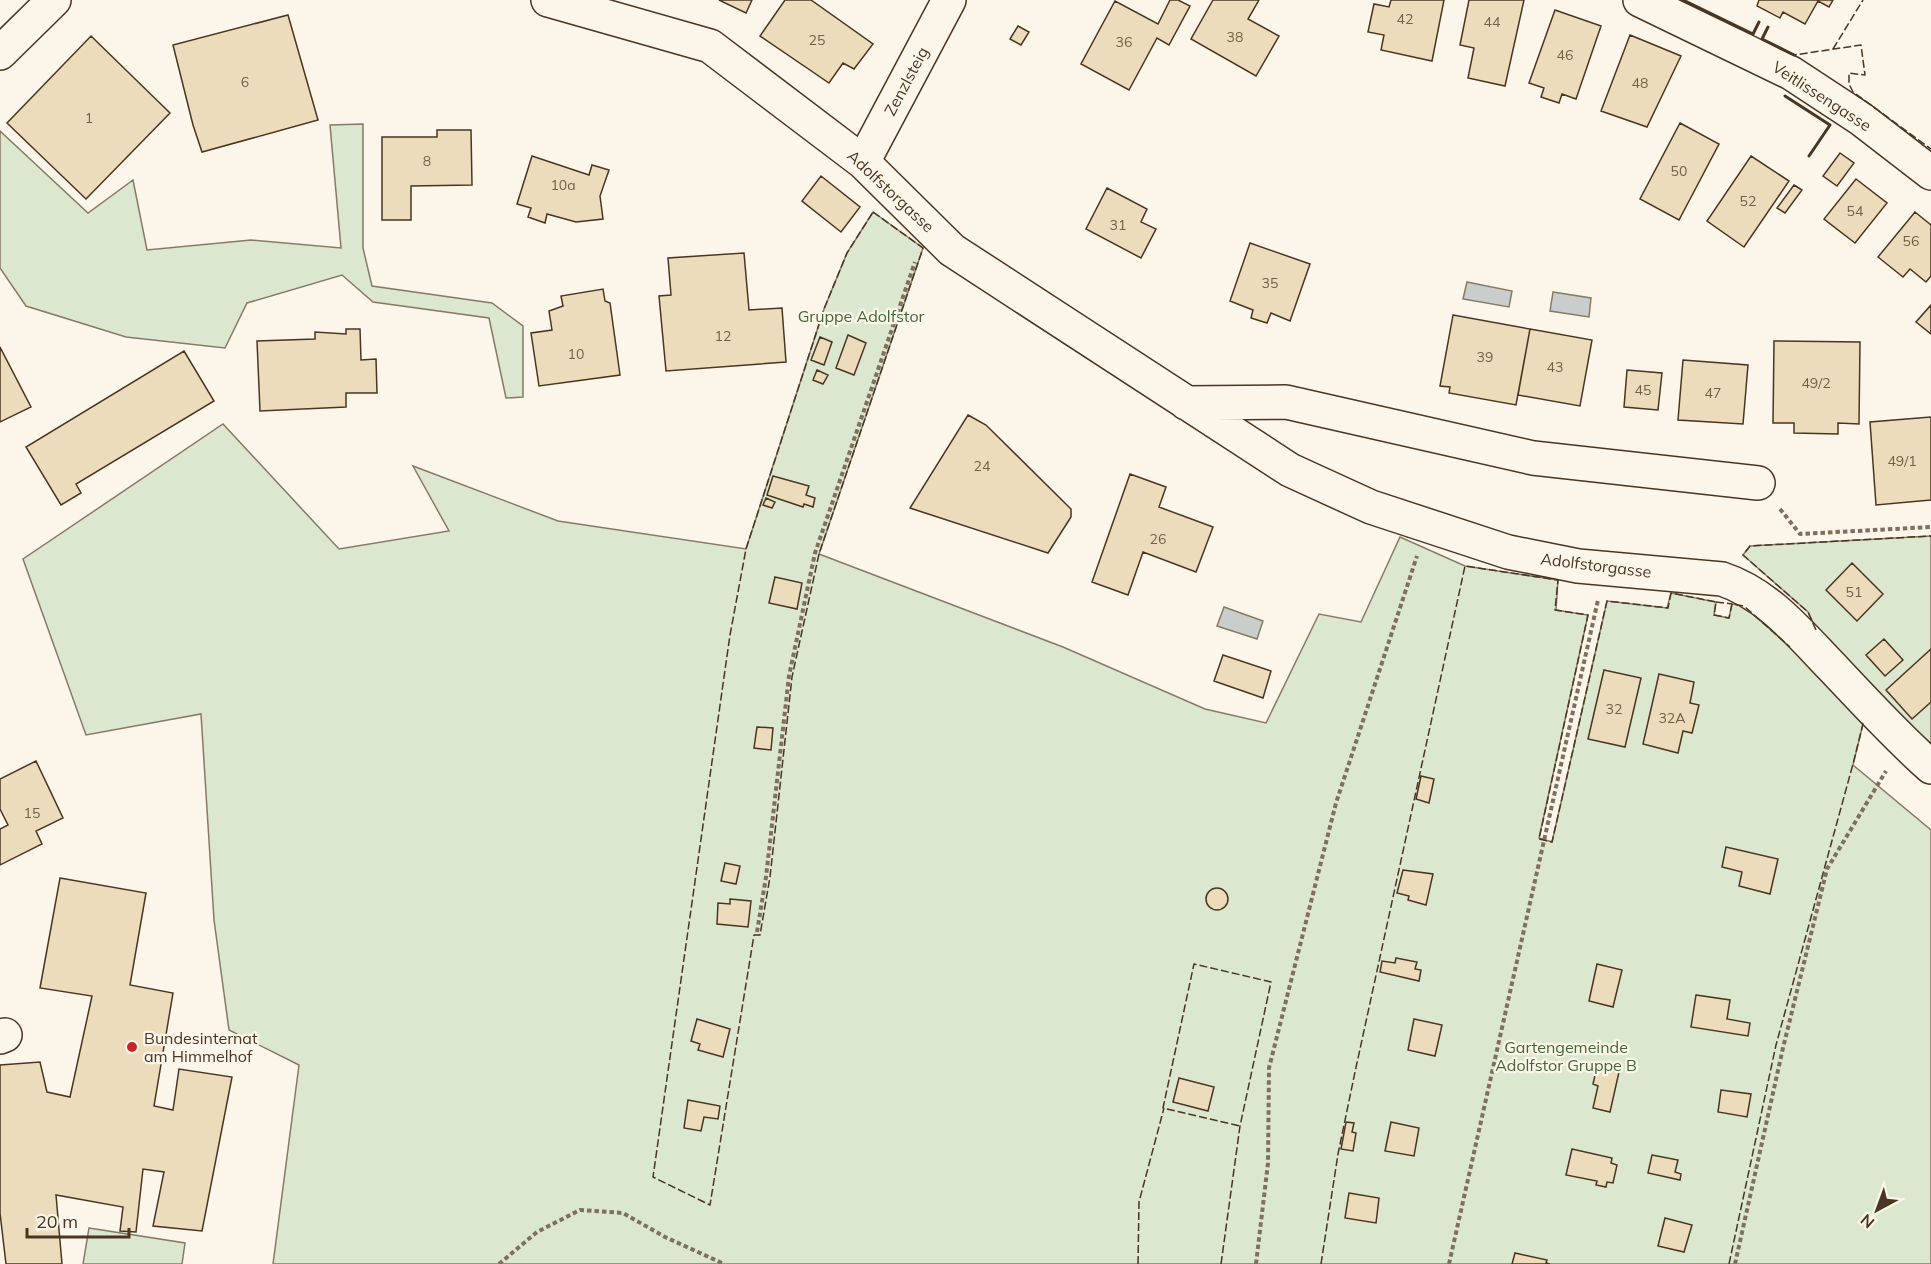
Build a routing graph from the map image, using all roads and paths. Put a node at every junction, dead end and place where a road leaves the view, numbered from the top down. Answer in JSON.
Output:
{"nodes":[{"id":1,"x":54,"y":0,"type":"edge"},
{"id":2,"x":548,"y":0,"type":"edge"},
{"id":3,"x":949,"y":0,"type":"edge"},
{"id":4,"x":1640,"y":0,"type":"edge"},
{"id":5,"x":0,"y":53,"type":"edge"},
{"id":6,"x":864,"y":162,"type":"junction"},
{"id":7,"x":1931,"y":173,"type":"edge"},
{"id":8,"x":916,"y":257,"type":"dead end"},
{"id":9,"x":1185,"y":403,"type":"junction"},
{"id":10,"x":1758,"y":483,"type":"joint"},
{"id":11,"x":1427,"y":526,"type":"junction"},
{"id":12,"x":1931,"y":526,"type":"edge"},
{"id":13,"x":1602,"y":568,"type":"junction"},
{"id":14,"x":1903,"y":742,"type":"junction"},
{"id":15,"x":1931,"y":767,"type":"edge"},
{"id":16,"x":757,"y":932,"type":"dead end"},
{"id":17,"x":500,"y":1264,"type":"edge"},
{"id":18,"x":724,"y":1264,"type":"edge"},
{"id":19,"x":1256,"y":1264,"type":"edge"},
{"id":20,"x":1449,"y":1264,"type":"edge"},
{"id":21,"x":1735,"y":1264,"type":"edge"}],
"edges":[{"from":1,"to":5,"type":"street"},
{"from":2,"to":6,"type":"street","name":"Adolfstorgasse"},
{"from":3,"to":6,"type":"street","name":"Zenzlsteig"},
{"from":4,"to":7,"type":"street","name":"Veitlissengasse"},
{"from":6,"to":9,"type":"street","name":"Adolfstorgasse"},
{"from":8,"to":16,"type":"path"},
{"from":9,"to":10,"type":"street"},
{"from":9,"to":11,"type":"street","name":"Adolfstorgasse"},
{"from":10,"to":12,"type":"path"},
{"from":11,"to":13,"type":"street","name":"Adolfstorgasse"},
{"from":11,"to":19,"type":"path"},
{"from":13,"to":14,"type":"street","name":"Adolfstorgasse"},
{"from":13,"to":20,"type":"path"},
{"from":14,"to":15,"type":"street","name":"Adolfstorgasse"},
{"from":14,"to":21,"type":"path"},
{"from":17,"to":18,"type":"path"}]}
